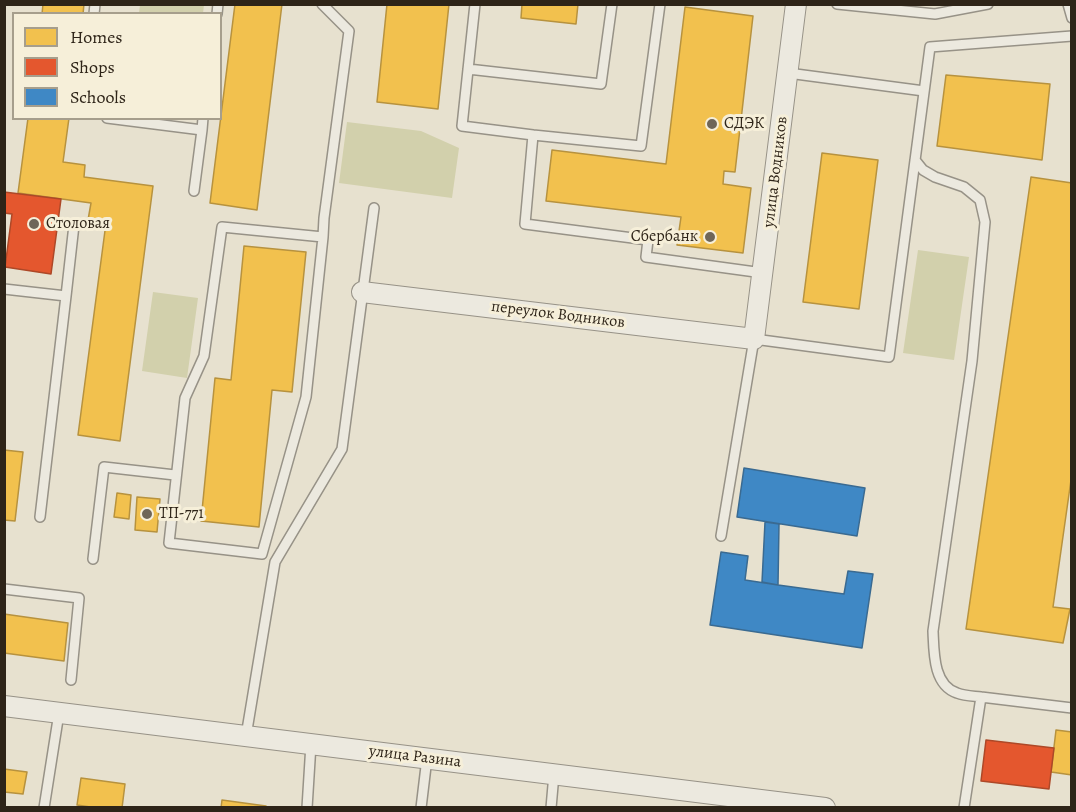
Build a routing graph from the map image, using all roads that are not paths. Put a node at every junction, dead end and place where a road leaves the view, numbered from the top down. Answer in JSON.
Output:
{"nodes":[{"id":1,"x":322,"y":4,"type":"edge"},
{"id":2,"x":475,"y":4,"type":"edge"},
{"id":3,"x":612,"y":4,"type":"edge"},
{"id":4,"x":660,"y":4,"type":"edge"},
{"id":5,"x":796,"y":4,"type":"edge"},
{"id":6,"x":837,"y":4,"type":"edge"},
{"id":7,"x":988,"y":4,"type":"edge"},
{"id":8,"x":1068,"y":4,"type":"edge"},
{"id":9,"x":1071,"y":18,"type":"edge"},
{"id":10,"x":1071,"y":36,"type":"edge"},
{"id":11,"x":468,"y":69,"type":"junction"},
{"id":12,"x":788,"y":73,"type":"junction"},
{"id":13,"x":924,"y":91,"type":"junction"},
{"id":14,"x":125,"y":120,"type":"edge"},
{"id":15,"x":203,"y":120,"type":"edge"},
{"id":16,"x":202,"y":129,"type":"junction"},
{"id":17,"x":533,"y":135,"type":"junction"},
{"id":18,"x":915,"y":160,"type":"junction"},
{"id":19,"x":194,"y":191,"type":"dead end"},
{"id":20,"x":374,"y":208,"type":"dead end"},
{"id":21,"x":74,"y":225,"type":"dead end"},
{"id":22,"x":323,"y":237,"type":"junction"},
{"id":23,"x":763,"y":273,"type":"junction"},
{"id":24,"x":4,"y":289,"type":"edge"},
{"id":25,"x":362,"y":292,"type":"junction"},
{"id":26,"x":66,"y":296,"type":"junction"},
{"id":27,"x":754,"y":339,"type":"junction"},
{"id":28,"x":175,"y":475,"type":"junction"},
{"id":29,"x":40,"y":517,"type":"dead end"},
{"id":30,"x":721,"y":536,"type":"dead end"},
{"id":31,"x":262,"y":554,"type":"junction"},
{"id":32,"x":93,"y":559,"type":"dead end"},
{"id":33,"x":275,"y":562,"type":"junction"},
{"id":34,"x":4,"y":589,"type":"edge"},
{"id":35,"x":71,"y":680,"type":"dead end"},
{"id":36,"x":981,"y":697,"type":"junction"},
{"id":37,"x":4,"y":706,"type":"edge"},
{"id":38,"x":1071,"y":708,"type":"edge"},
{"id":39,"x":58,"y":713,"type":"junction"},
{"id":40,"x":246,"y":736,"type":"junction"},
{"id":41,"x":311,"y":744,"type":"junction"},
{"id":42,"x":427,"y":758,"type":"junction"},
{"id":43,"x":554,"y":774,"type":"junction"},
{"id":44,"x":703,"y":800,"type":"edge"},
{"id":45,"x":44,"y":807,"type":"edge"},
{"id":46,"x":307,"y":807,"type":"edge"},
{"id":47,"x":421,"y":807,"type":"edge"},
{"id":48,"x":551,"y":807,"type":"edge"},
{"id":49,"x":816,"y":807,"type":"edge"},
{"id":50,"x":964,"y":807,"type":"edge"}],
"edges":[{"from":1,"to":22,"type":"lane"},
{"from":2,"to":11,"type":"lane"},
{"from":3,"to":11,"type":"lane"},
{"from":4,"to":17,"type":"lane"},
{"from":5,"to":12,"type":"street","name":"улица Водников"},
{"from":6,"to":7,"type":"lane"},
{"from":8,"to":9,"type":"lane"},
{"from":10,"to":13,"type":"lane"},
{"from":11,"to":17,"type":"lane"},
{"from":12,"to":13,"type":"lane"},
{"from":12,"to":23,"type":"street","name":"улица Водников"},
{"from":13,"to":18,"type":"lane"},
{"from":14,"to":16,"type":"lane"},
{"from":15,"to":16,"type":"lane"},
{"from":16,"to":19,"type":"lane"},
{"from":17,"to":23,"type":"lane"},
{"from":18,"to":27,"type":"lane"},
{"from":18,"to":36,"type":"lane"},
{"from":20,"to":25,"type":"lane"},
{"from":21,"to":26,"type":"lane"},
{"from":22,"to":28,"type":"lane"},
{"from":22,"to":31,"type":"lane"},
{"from":23,"to":27,"type":"street","name":"улица Водников"},
{"from":24,"to":26,"type":"lane"},
{"from":25,"to":27,"type":"street","name":"переулок Водников"},
{"from":25,"to":33,"type":"lane"},
{"from":26,"to":29,"type":"lane"},
{"from":27,"to":30,"type":"lane"},
{"from":28,"to":31,"type":"lane"},
{"from":28,"to":32,"type":"lane"},
{"from":31,"to":33,"type":"lane"},
{"from":33,"to":40,"type":"lane"},
{"from":34,"to":35,"type":"lane"},
{"from":36,"to":38,"type":"lane"},
{"from":36,"to":50,"type":"lane"},
{"from":37,"to":39,"type":"street","name":"улица Разина"},
{"from":39,"to":40,"type":"street","name":"улица Разина"},
{"from":39,"to":45,"type":"lane"},
{"from":40,"to":41,"type":"street","name":"улица Разина"},
{"from":41,"to":42,"type":"street","name":"улица Разина"},
{"from":41,"to":46,"type":"lane"},
{"from":42,"to":43,"type":"street","name":"улица Разина"},
{"from":42,"to":47,"type":"lane"},
{"from":43,"to":44,"type":"street","name":"улица Разина"},
{"from":43,"to":48,"type":"lane"},
{"from":44,"to":49,"type":"street","name":"улица Разина"}]}
